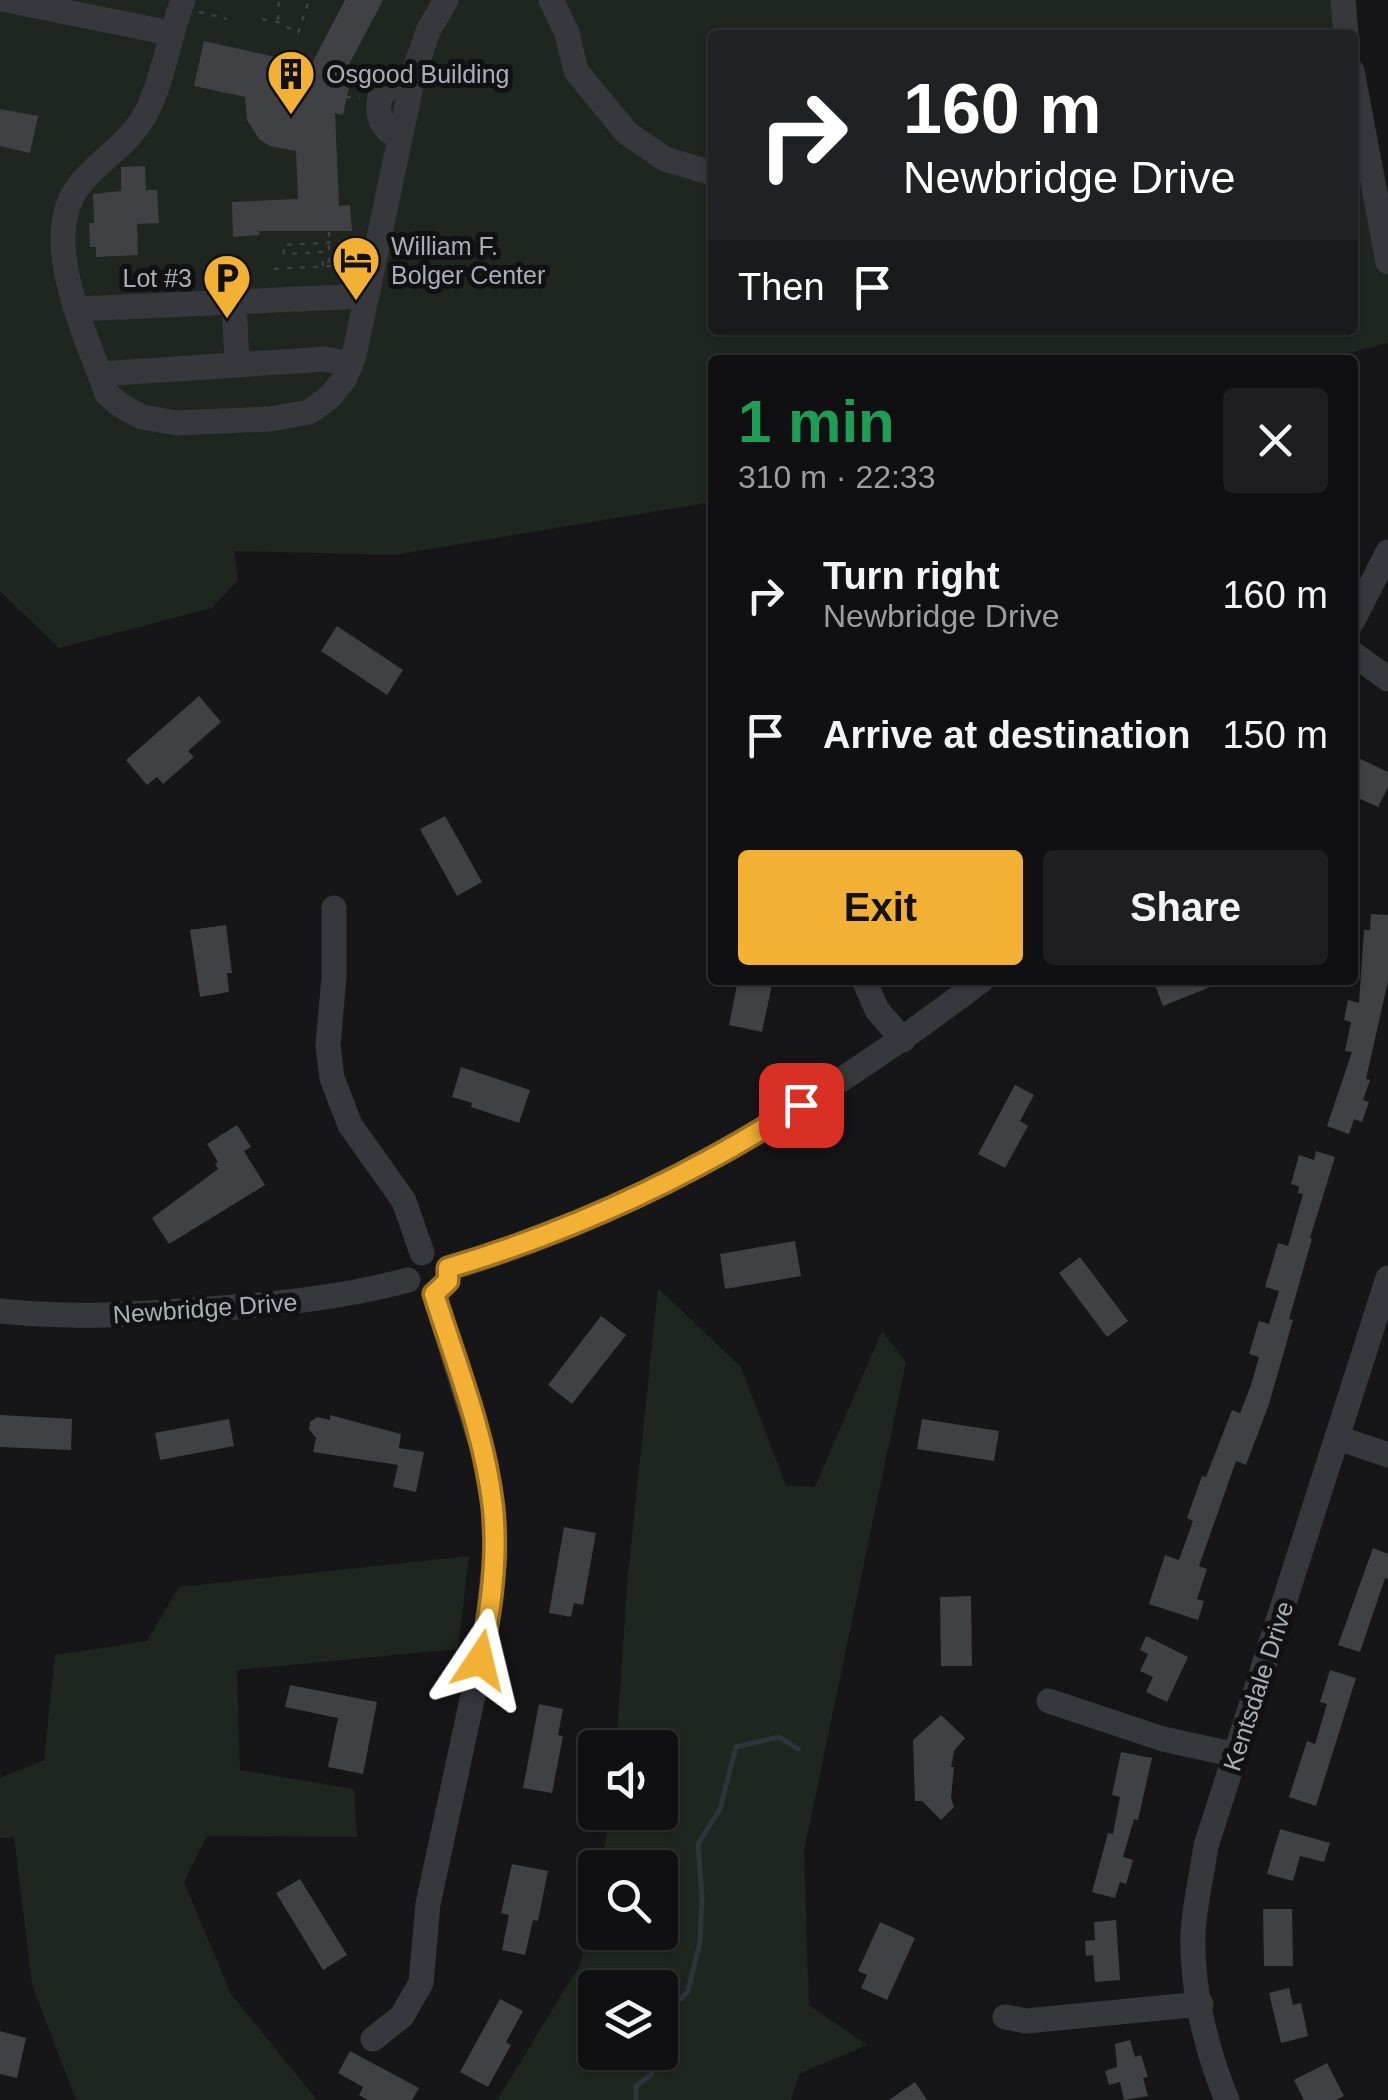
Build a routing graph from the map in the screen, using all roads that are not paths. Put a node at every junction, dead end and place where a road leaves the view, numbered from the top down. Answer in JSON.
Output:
{"nodes":[{"id":1,"x":6,"y":0,"type":"edge"},
{"id":2,"x":446,"y":0,"type":"edge"},
{"id":3,"x":551,"y":0,"type":"edge"},
{"id":4,"x":1343,"y":0,"type":"edge"},
{"id":5,"x":177,"y":15,"type":"edge"},
{"id":6,"x":0,"y":22,"type":"edge"},
{"id":7,"x":1346,"y":30,"type":"edge"},
{"id":8,"x":1358,"y":134,"type":"edge"},
{"id":9,"x":708,"y":172,"type":"edge"},
{"id":10,"x":1387,"y":253,"type":"edge"},
{"id":11,"x":1388,"y":262,"type":"edge"},
{"id":12,"x":368,"y":296,"type":"junction"},
{"id":13,"x":234,"y":301,"type":"junction"},
{"id":14,"x":77,"y":308,"type":"junction"},
{"id":15,"x":237,"y":363,"type":"junction"},
{"id":16,"x":351,"y":364,"type":"junction"},
{"id":17,"x":100,"y":374,"type":"junction"},
{"id":18,"x":1388,"y":552,"type":"edge"},
{"id":19,"x":1358,"y":610,"type":"edge"},
{"id":20,"x":1358,"y":656,"type":"edge"},
{"id":21,"x":1388,"y":679,"type":"edge"},
{"id":22,"x":334,"y":908,"type":"dead end"},
{"id":23,"x":866,"y":985,"type":"edge"},
{"id":24,"x":975,"y":985,"type":"edge"},
{"id":25,"x":903,"y":1040,"type":"junction"},
{"id":26,"x":422,"y":1253,"type":"junction"},
{"id":27,"x":448,"y":1268,"type":"junction"},
{"id":28,"x":1388,"y":1278,"type":"edge"},
{"id":29,"x":408,"y":1280,"type":"junction"},
{"id":30,"x":434,"y":1294,"type":"junction"},
{"id":31,"x":0,"y":1311,"type":"edge"},
{"id":32,"x":1338,"y":1438,"type":"junction"},
{"id":33,"x":1388,"y":1455,"type":"edge"},
{"id":34,"x":1048,"y":1701,"type":"dead end"},
{"id":35,"x":1236,"y":1755,"type":"junction"},
{"id":36,"x":1201,"y":2004,"type":"junction"},
{"id":37,"x":1004,"y":2016,"type":"dead end"},
{"id":38,"x":373,"y":2039,"type":"dead end"},
{"id":39,"x":1227,"y":2100,"type":"edge"}],
"edges":[{"from":1,"to":5,"type":"street"},
{"from":1,"to":6,"type":"street"},
{"from":2,"to":12,"type":"street"},
{"from":3,"to":9,"type":"street"},
{"from":4,"to":7,"type":"street"},
{"from":5,"to":14,"type":"street"},
{"from":8,"to":10,"type":"street"},
{"from":10,"to":11,"type":"street"},
{"from":12,"to":13,"type":"street"},
{"from":12,"to":16,"type":"street"},
{"from":13,"to":14,"type":"street"},
{"from":13,"to":15,"type":"street"},
{"from":14,"to":17,"type":"street"},
{"from":15,"to":16,"type":"street"},
{"from":15,"to":17,"type":"street"},
{"from":16,"to":17,"type":"street"},
{"from":18,"to":19,"type":"street"},
{"from":20,"to":21,"type":"street"},
{"from":22,"to":26,"type":"street"},
{"from":23,"to":25,"type":"street"},
{"from":24,"to":25,"type":"street"},
{"from":25,"to":27,"type":"street"},
{"from":26,"to":27,"type":"street"},
{"from":26,"to":29,"type":"street"},
{"from":27,"to":30,"type":"street"},
{"from":28,"to":32,"type":"street","name":"Kentsdale Drive"},
{"from":29,"to":30,"type":"street"},
{"from":29,"to":31,"type":"street","name":"Newbridge Drive"},
{"from":30,"to":38,"type":"street"},
{"from":32,"to":33,"type":"street"},
{"from":32,"to":35,"type":"street","name":"Kentsdale Drive"},
{"from":34,"to":35,"type":"street"},
{"from":35,"to":36,"type":"street","name":"Kentsdale Drive"},
{"from":36,"to":37,"type":"street"},
{"from":36,"to":39,"type":"street","name":"Kentsdale Drive"}]}
